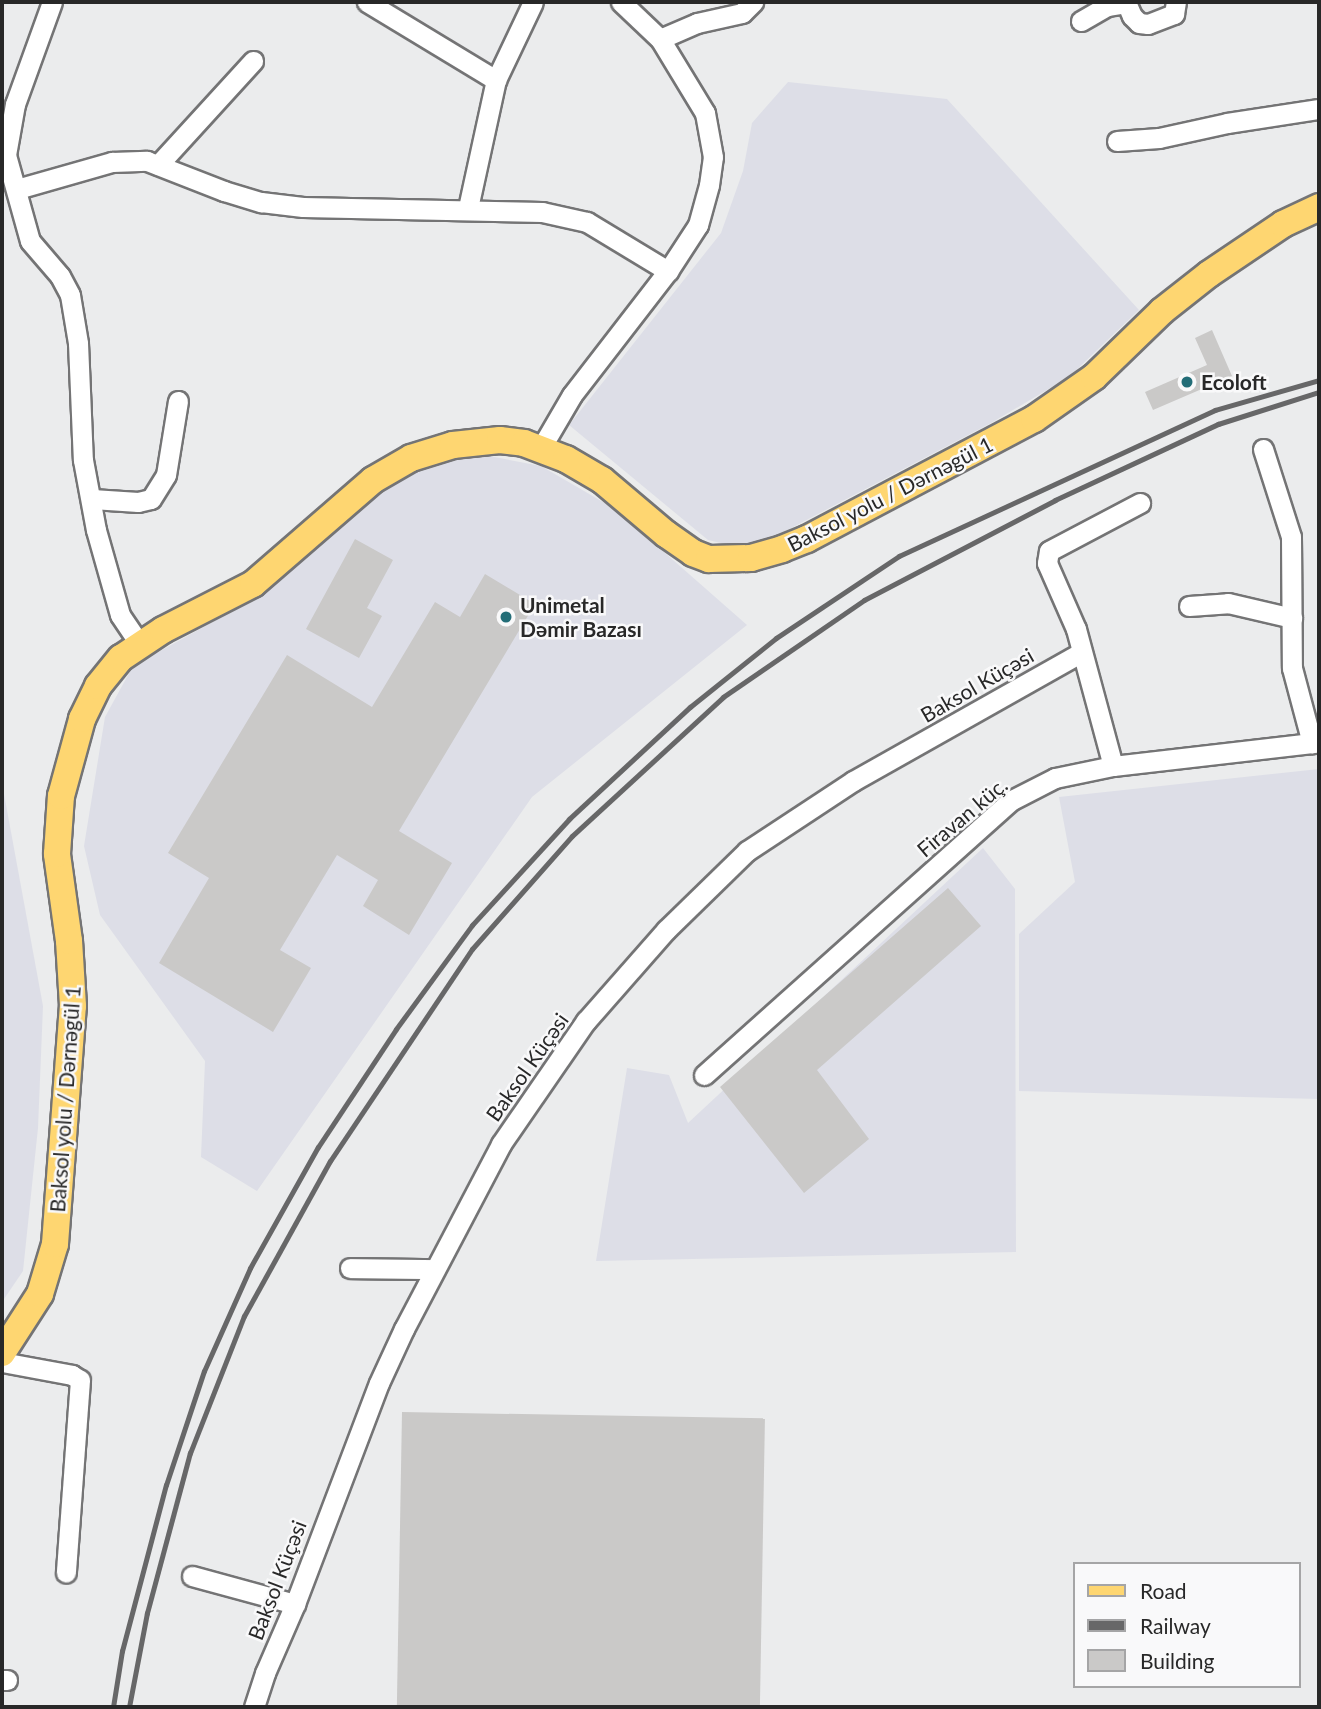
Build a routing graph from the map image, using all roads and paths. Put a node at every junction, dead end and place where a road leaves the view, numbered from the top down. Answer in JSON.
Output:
{"nodes":[{"id":1,"x":52,"y":2,"type":"edge"},
{"id":2,"x":367,"y":2,"type":"edge"},
{"id":3,"x":533,"y":2,"type":"edge"},
{"id":4,"x":621,"y":2,"type":"edge"},
{"id":5,"x":753,"y":2,"type":"edge"},
{"id":6,"x":1126,"y":2,"type":"edge"},
{"id":7,"x":1176,"y":2,"type":"edge"},
{"id":8,"x":1081,"y":21,"type":"dead end"},
{"id":9,"x":660,"y":39,"type":"junction"},
{"id":10,"x":253,"y":61,"type":"dead end"},
{"id":11,"x":496,"y":80,"type":"junction"},
{"id":12,"x":1319,"y":110,"type":"edge"},
{"id":13,"x":1117,"y":141,"type":"dead end"},
{"id":14,"x":4,"y":155,"type":"edge"},
{"id":15,"x":158,"y":165,"type":"junction"},
{"id":16,"x":17,"y":189,"type":"junction"},
{"id":17,"x":1319,"y":207,"type":"edge"},
{"id":18,"x":468,"y":208,"type":"junction"},
{"id":19,"x":668,"y":271,"type":"junction"},
{"id":20,"x":178,"y":401,"type":"dead end"},
{"id":21,"x":541,"y":448,"type":"junction"},
{"id":22,"x":1263,"y":449,"type":"dead end"},
{"id":23,"x":92,"y":499,"type":"junction"},
{"id":24,"x":1140,"y":503,"type":"dead end"},
{"id":25,"x":1189,"y":606,"type":"dead end"},
{"id":26,"x":1292,"y":618,"type":"junction"},
{"id":27,"x":139,"y":643,"type":"junction"},
{"id":28,"x":1080,"y":653,"type":"junction"},
{"id":29,"x":1316,"y":743,"type":"edge"},
{"id":30,"x":1113,"y":766,"type":"junction"},
{"id":31,"x":704,"y":1075,"type":"dead end"},
{"id":32,"x":350,"y":1268,"type":"dead end"},
{"id":33,"x":434,"y":1269,"type":"junction"},
{"id":34,"x":2,"y":1353,"type":"edge"},
{"id":35,"x":2,"y":1362,"type":"edge"},
{"id":36,"x":66,"y":1572,"type":"dead end"},
{"id":37,"x":192,"y":1576,"type":"dead end"},
{"id":38,"x":295,"y":1604,"type":"junction"},
{"id":39,"x":254,"y":1707,"type":"edge"}],
"edges":[{"from":1,"to":14,"type":"street"},
{"from":2,"to":11,"type":"street"},
{"from":3,"to":11,"type":"street"},
{"from":4,"to":9,"type":"street"},
{"from":5,"to":9,"type":"street"},
{"from":6,"to":7,"type":"street"},
{"from":6,"to":8,"type":"street"},
{"from":9,"to":19,"type":"street"},
{"from":10,"to":15,"type":"street"},
{"from":11,"to":18,"type":"street"},
{"from":12,"to":13,"type":"street"},
{"from":14,"to":16,"type":"street"},
{"from":15,"to":16,"type":"street"},
{"from":15,"to":18,"type":"street"},
{"from":16,"to":23,"type":"street"},
{"from":17,"to":21,"type":"main road","name":"Baksol yolu / Dərnəgül 1"},
{"from":18,"to":19,"type":"street"},
{"from":19,"to":21,"type":"street"},
{"from":20,"to":23,"type":"street"},
{"from":21,"to":27,"type":"main road","name":"Baksol yolu / Dərnəgül 1"},
{"from":22,"to":26,"type":"street"},
{"from":23,"to":27,"type":"street"},
{"from":24,"to":28,"type":"street"},
{"from":25,"to":26,"type":"street"},
{"from":26,"to":29,"type":"street"},
{"from":27,"to":34,"type":"main road","name":"Baksol yolu / Dərnəgül 1"},
{"from":28,"to":30,"type":"street"},
{"from":28,"to":33,"type":"street","name":"Baksol Küçəsi"},
{"from":29,"to":30,"type":"street","name":"Firavan küç."},
{"from":30,"to":31,"type":"street","name":"Firavan küç."},
{"from":32,"to":33,"type":"street"},
{"from":33,"to":38,"type":"street","name":"Baksol Küçəsi"},
{"from":35,"to":36,"type":"street"},
{"from":37,"to":38,"type":"street"},
{"from":38,"to":39,"type":"street","name":"Baksol Küçəsi"}]}
